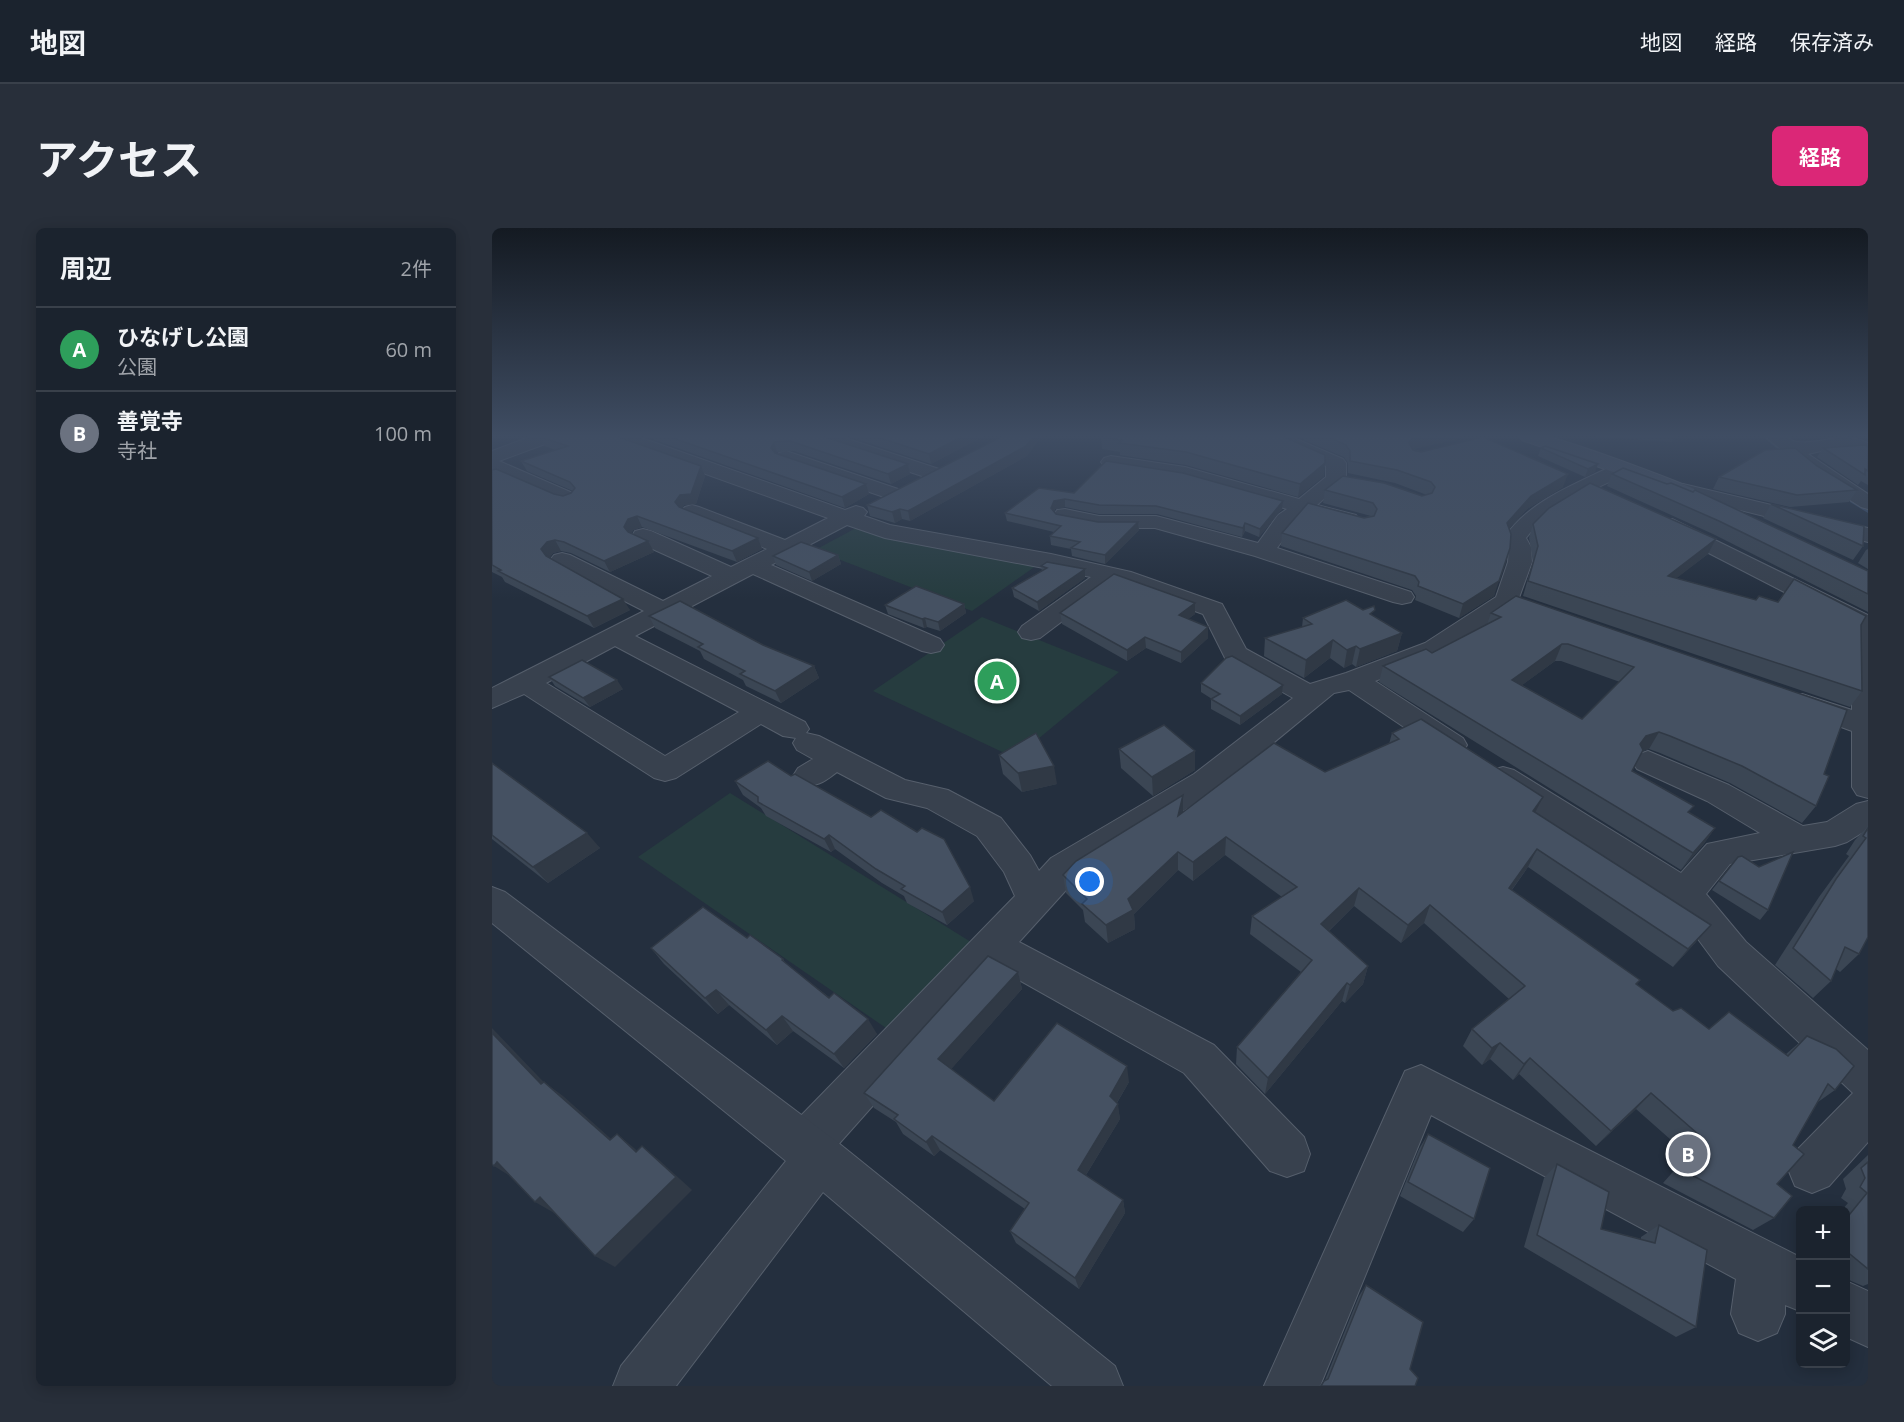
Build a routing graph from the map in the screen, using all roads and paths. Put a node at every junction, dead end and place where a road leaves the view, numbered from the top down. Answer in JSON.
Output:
{"nodes":[{"id":1,"x":565,"y":490,"type":"edge"},
{"id":2,"x":767,"y":490,"type":"edge"},
{"id":3,"x":881,"y":490,"type":"edge"},
{"id":4,"x":897,"y":490,"type":"edge"},
{"id":5,"x":1255,"y":490,"type":"edge"},
{"id":6,"x":1322,"y":490,"type":"edge"},
{"id":7,"x":1581,"y":490,"type":"edge"},
{"id":8,"x":1683,"y":490,"type":"joint"},
{"id":9,"x":1850,"y":490,"type":"edge"},
{"id":10,"x":891,"y":493,"type":"junction"},
{"id":11,"x":1868,"y":503,"type":"edge"},
{"id":12,"x":1302,"y":506,"type":"junction"},
{"id":13,"x":543,"y":507,"type":"edge"},
{"id":14,"x":692,"y":511,"type":"edge"},
{"id":15,"x":1065,"y":515,"type":"edge"},
{"id":16,"x":1655,"y":517,"type":"edge"},
{"id":17,"x":845,"y":518,"type":"junction"},
{"id":18,"x":1362,"y":524,"type":"edge"},
{"id":19,"x":1776,"y":535,"type":"edge"},
{"id":20,"x":1868,"y":535,"type":"edge"},
{"id":21,"x":643,"y":536,"type":"edge"},
{"id":22,"x":786,"y":548,"type":"junction"},
{"id":23,"x":1263,"y":551,"type":"junction"},
{"id":24,"x":562,"y":560,"type":"dead end"},
{"id":25,"x":742,"y":571,"type":"junction"},
{"id":26,"x":1110,"y":574,"type":"junction"},
{"id":27,"x":1402,"y":597,"type":"dead end"},
{"id":28,"x":664,"y":611,"type":"junction"},
{"id":29,"x":1868,"y":626,"type":"edge"},
{"id":30,"x":1031,"y":632,"type":"dead end"},
{"id":31,"x":1868,"y":634,"type":"edge"},
{"id":32,"x":615,"y":636,"type":"junction"},
{"id":33,"x":931,"y":645,"type":"dead end"},
{"id":34,"x":1354,"y":680,"type":"junction"},
{"id":35,"x":525,"y":682,"type":"junction"},
{"id":36,"x":1775,"y":694,"type":"edge"},
{"id":37,"x":1311,"y":696,"type":"junction"},
{"id":38,"x":492,"y":699,"type":"edge"},
{"id":39,"x":760,"y":712,"type":"junction"},
{"id":40,"x":1866,"y":725,"type":"junction"},
{"id":41,"x":812,"y":743,"type":"junction"},
{"id":42,"x":1648,"y":762,"type":"dead end"},
{"id":43,"x":809,"y":776,"type":"dead end"},
{"id":44,"x":1868,"y":787,"type":"edge"},
{"id":45,"x":1868,"y":813,"type":"edge"},
{"id":46,"x":1800,"y":840,"type":"junction"},
{"id":47,"x":1685,"y":894,"type":"junction"},
{"id":48,"x":1035,"y":899,"type":"junction"},
{"id":49,"x":492,"y":902,"type":"edge"},
{"id":50,"x":992,"y":946,"type":"junction"},
{"id":51,"x":1868,"y":1078,"type":"edge"},
{"id":52,"x":1868,"y":1109,"type":"edge"},
{"id":53,"x":812,"y":1152,"type":"junction"},
{"id":54,"x":1287,"y":1155,"type":"dead end"},
{"id":55,"x":1812,"y":1169,"type":"dead end"},
{"id":56,"x":1774,"y":1288,"type":"edge"},
{"id":57,"x":1850,"y":1311,"type":"edge"},
{"id":58,"x":1868,"y":1320,"type":"edge"},
{"id":59,"x":640,"y":1386,"type":"edge"},
{"id":60,"x":1095,"y":1386,"type":"edge"},
{"id":61,"x":1292,"y":1386,"type":"edge"}],
"edges":[{"from":1,"to":13,"type":"street"},
{"from":2,"to":17,"type":"street"},
{"from":3,"to":10,"type":"street"},
{"from":4,"to":10,"type":"street"},
{"from":5,"to":12,"type":"street"},
{"from":6,"to":12,"type":"street"},
{"from":7,"to":34,"type":"street"},
{"from":8,"to":19,"type":"main road"},
{"from":8,"to":20,"type":"street"},
{"from":9,"to":11,"type":"street"},
{"from":10,"to":17,"type":"street"},
{"from":12,"to":18,"type":"street"},
{"from":12,"to":23,"type":"street"},
{"from":14,"to":22,"type":"street"},
{"from":15,"to":23,"type":"street"},
{"from":16,"to":29,"type":"street"},
{"from":17,"to":22,"type":"street"},
{"from":17,"to":26,"type":"street"},
{"from":21,"to":25,"type":"street"},
{"from":22,"to":25,"type":"street"},
{"from":23,"to":27,"type":"street"},
{"from":24,"to":28,"type":"street"},
{"from":25,"to":28,"type":"street"},
{"from":25,"to":33,"type":"street"},
{"from":26,"to":30,"type":"street"},
{"from":26,"to":37,"type":"street"},
{"from":28,"to":32,"type":"street"},
{"from":31,"to":40,"type":"street"},
{"from":32,"to":35,"type":"street"},
{"from":32,"to":39,"type":"street"},
{"from":34,"to":37,"type":"street"},
{"from":34,"to":47,"type":"street"},
{"from":35,"to":38,"type":"street"},
{"from":35,"to":39,"type":"street"},
{"from":36,"to":40,"type":"street"},
{"from":37,"to":48,"type":"street"},
{"from":39,"to":41,"type":"street"},
{"from":40,"to":44,"type":"street"},
{"from":41,"to":43,"type":"street"},
{"from":41,"to":48,"type":"street"},
{"from":42,"to":46,"type":"street"},
{"from":45,"to":46,"type":"street"},
{"from":46,"to":47,"type":"street"},
{"from":47,"to":51,"type":"street"},
{"from":48,"to":50,"type":"street"},
{"from":49,"to":53,"type":"street"},
{"from":50,"to":53,"type":"street"},
{"from":50,"to":54,"type":"street"},
{"from":52,"to":55,"type":"street"},
{"from":53,"to":59,"type":"street"},
{"from":53,"to":60,"type":"street"},
{"from":56,"to":61,"type":"street"},
{"from":57,"to":58,"type":"street"}]}
